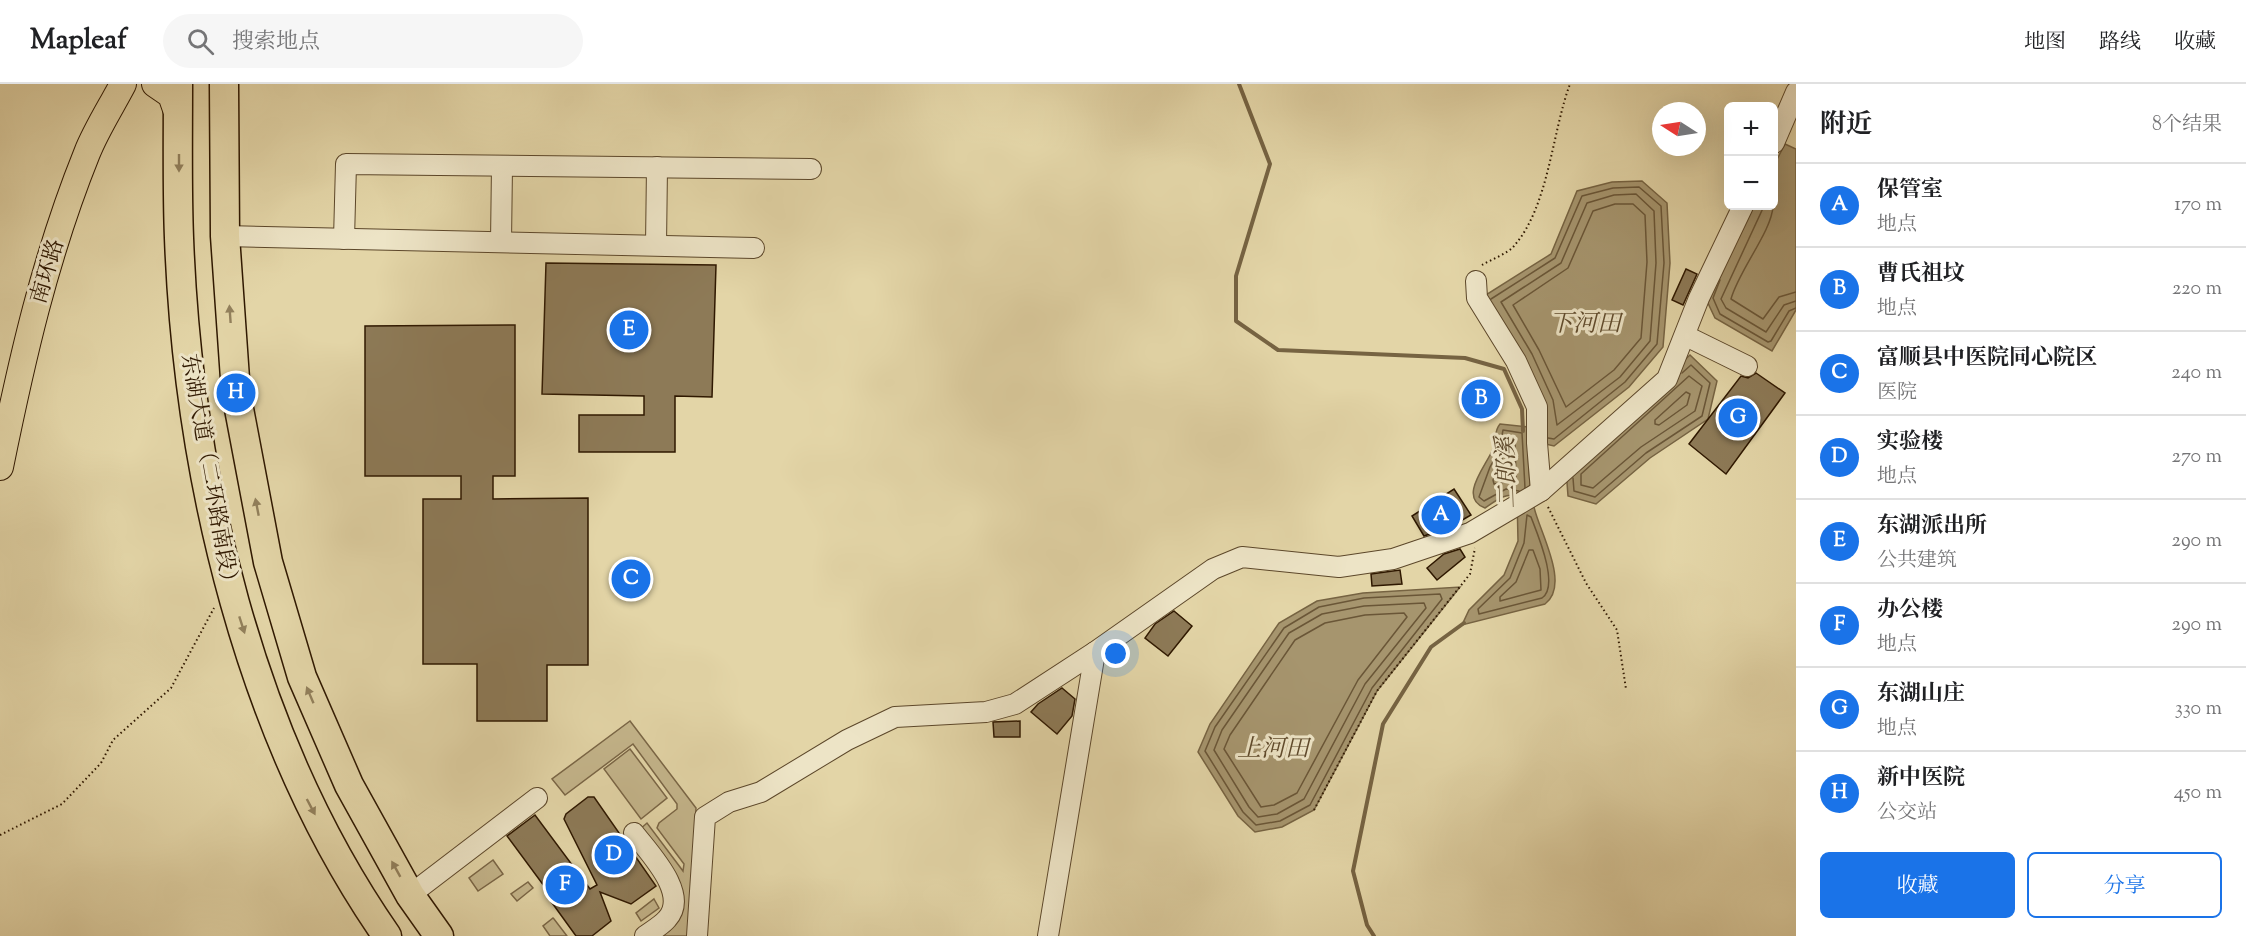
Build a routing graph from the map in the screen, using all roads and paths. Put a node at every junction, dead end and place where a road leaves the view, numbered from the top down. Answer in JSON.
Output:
{"nodes":[{"id":1,"x":123,"y":84,"type":"edge"},
{"id":2,"x":155,"y":84,"type":"edge"},
{"id":3,"x":178,"y":84,"type":"edge"},
{"id":4,"x":224,"y":84,"type":"edge"},
{"id":5,"x":1570,"y":84,"type":"edge"},
{"id":6,"x":1796,"y":92,"type":"edge"},
{"id":7,"x":178,"y":115,"type":"junction"},
{"id":8,"x":1790,"y":124,"type":"edge"},
{"id":9,"x":1778,"y":137,"type":"edge"},
{"id":10,"x":502,"y":165,"type":"junction"},
{"id":11,"x":657,"y":167,"type":"junction"},
{"id":12,"x":811,"y":169,"type":"dead end"},
{"id":13,"x":1741,"y":210,"type":"edge"},
{"id":14,"x":225,"y":236,"type":"junction"},
{"id":15,"x":344,"y":238,"type":"junction"},
{"id":16,"x":501,"y":242,"type":"junction"},
{"id":17,"x":656,"y":245,"type":"junction"},
{"id":18,"x":754,"y":248,"type":"dead end"},
{"id":19,"x":1476,"y":282,"type":"joint"},
{"id":20,"x":1686,"y":336,"type":"junction"},
{"id":21,"x":1748,"y":366,"type":"dead end"},
{"id":22,"x":0,"y":467,"type":"edge"},
{"id":23,"x":1541,"y":491,"type":"junction"},
{"id":24,"x":1470,"y":533,"type":"junction"},
{"id":25,"x":226,"y":577,"type":"junction"},
{"id":26,"x":1095,"y":652,"type":"junction"},
{"id":27,"x":1626,"y":689,"type":"dead end"},
{"id":28,"x":537,"y":798,"type":"dead end"},
{"id":29,"x":1314,"y":810,"type":"dead end"},
{"id":30,"x":634,"y":833,"type":"dead end"},
{"id":31,"x":0,"y":835,"type":"edge"},
{"id":32,"x":410,"y":895,"type":"junction"},
{"id":33,"x":387,"y":936,"type":"edge"},
{"id":34,"x":439,"y":936,"type":"edge"},
{"id":35,"x":645,"y":936,"type":"edge"},
{"id":36,"x":697,"y":936,"type":"edge"},
{"id":37,"x":1048,"y":936,"type":"edge"}],
"edges":[{"from":1,"to":22,"type":"main road","name":"南环路"},
{"from":2,"to":7,"type":"main road"},
{"from":3,"to":7,"type":"highway","name":"东湖大道（二环路南段）"},
{"from":4,"to":14,"type":"highway","name":"东湖大道（二环路南段）"},
{"from":5,"to":19,"type":"path"},
{"from":6,"to":8,"type":"street"},
{"from":7,"to":25,"type":"highway","name":"东湖大道（二环路南段）","one_way":true},
{"from":8,"to":9,"type":"street"},
{"from":10,"to":11,"type":"street"},
{"from":10,"to":15,"type":"street"},
{"from":10,"to":16,"type":"street"},
{"from":11,"to":12,"type":"street"},
{"from":11,"to":17,"type":"street"},
{"from":13,"to":20,"type":"street"},
{"from":14,"to":15,"type":"street"},
{"from":32,"to":14,"type":"highway","name":"东湖大道（二环路南段）","one_way":true},
{"from":15,"to":16,"type":"street"},
{"from":16,"to":17,"type":"street"},
{"from":17,"to":18,"type":"street"},
{"from":19,"to":23,"type":"street"},
{"from":20,"to":21,"type":"street"},
{"from":20,"to":23,"type":"street"},
{"from":23,"to":24,"type":"street"},
{"from":23,"to":27,"type":"path"},
{"from":24,"to":26,"type":"street"},
{"from":24,"to":29,"type":"path"},
{"from":25,"to":31,"type":"path"},
{"from":25,"to":33,"type":"highway","name":"东湖大道（二环路南段）","one_way":true},
{"from":26,"to":36,"type":"street"},
{"from":26,"to":37,"type":"street"},
{"from":28,"to":32,"type":"street"},
{"from":30,"to":35,"type":"street"},
{"from":32,"to":34,"type":"highway","name":"东湖大道（二环路南段）"}]}
